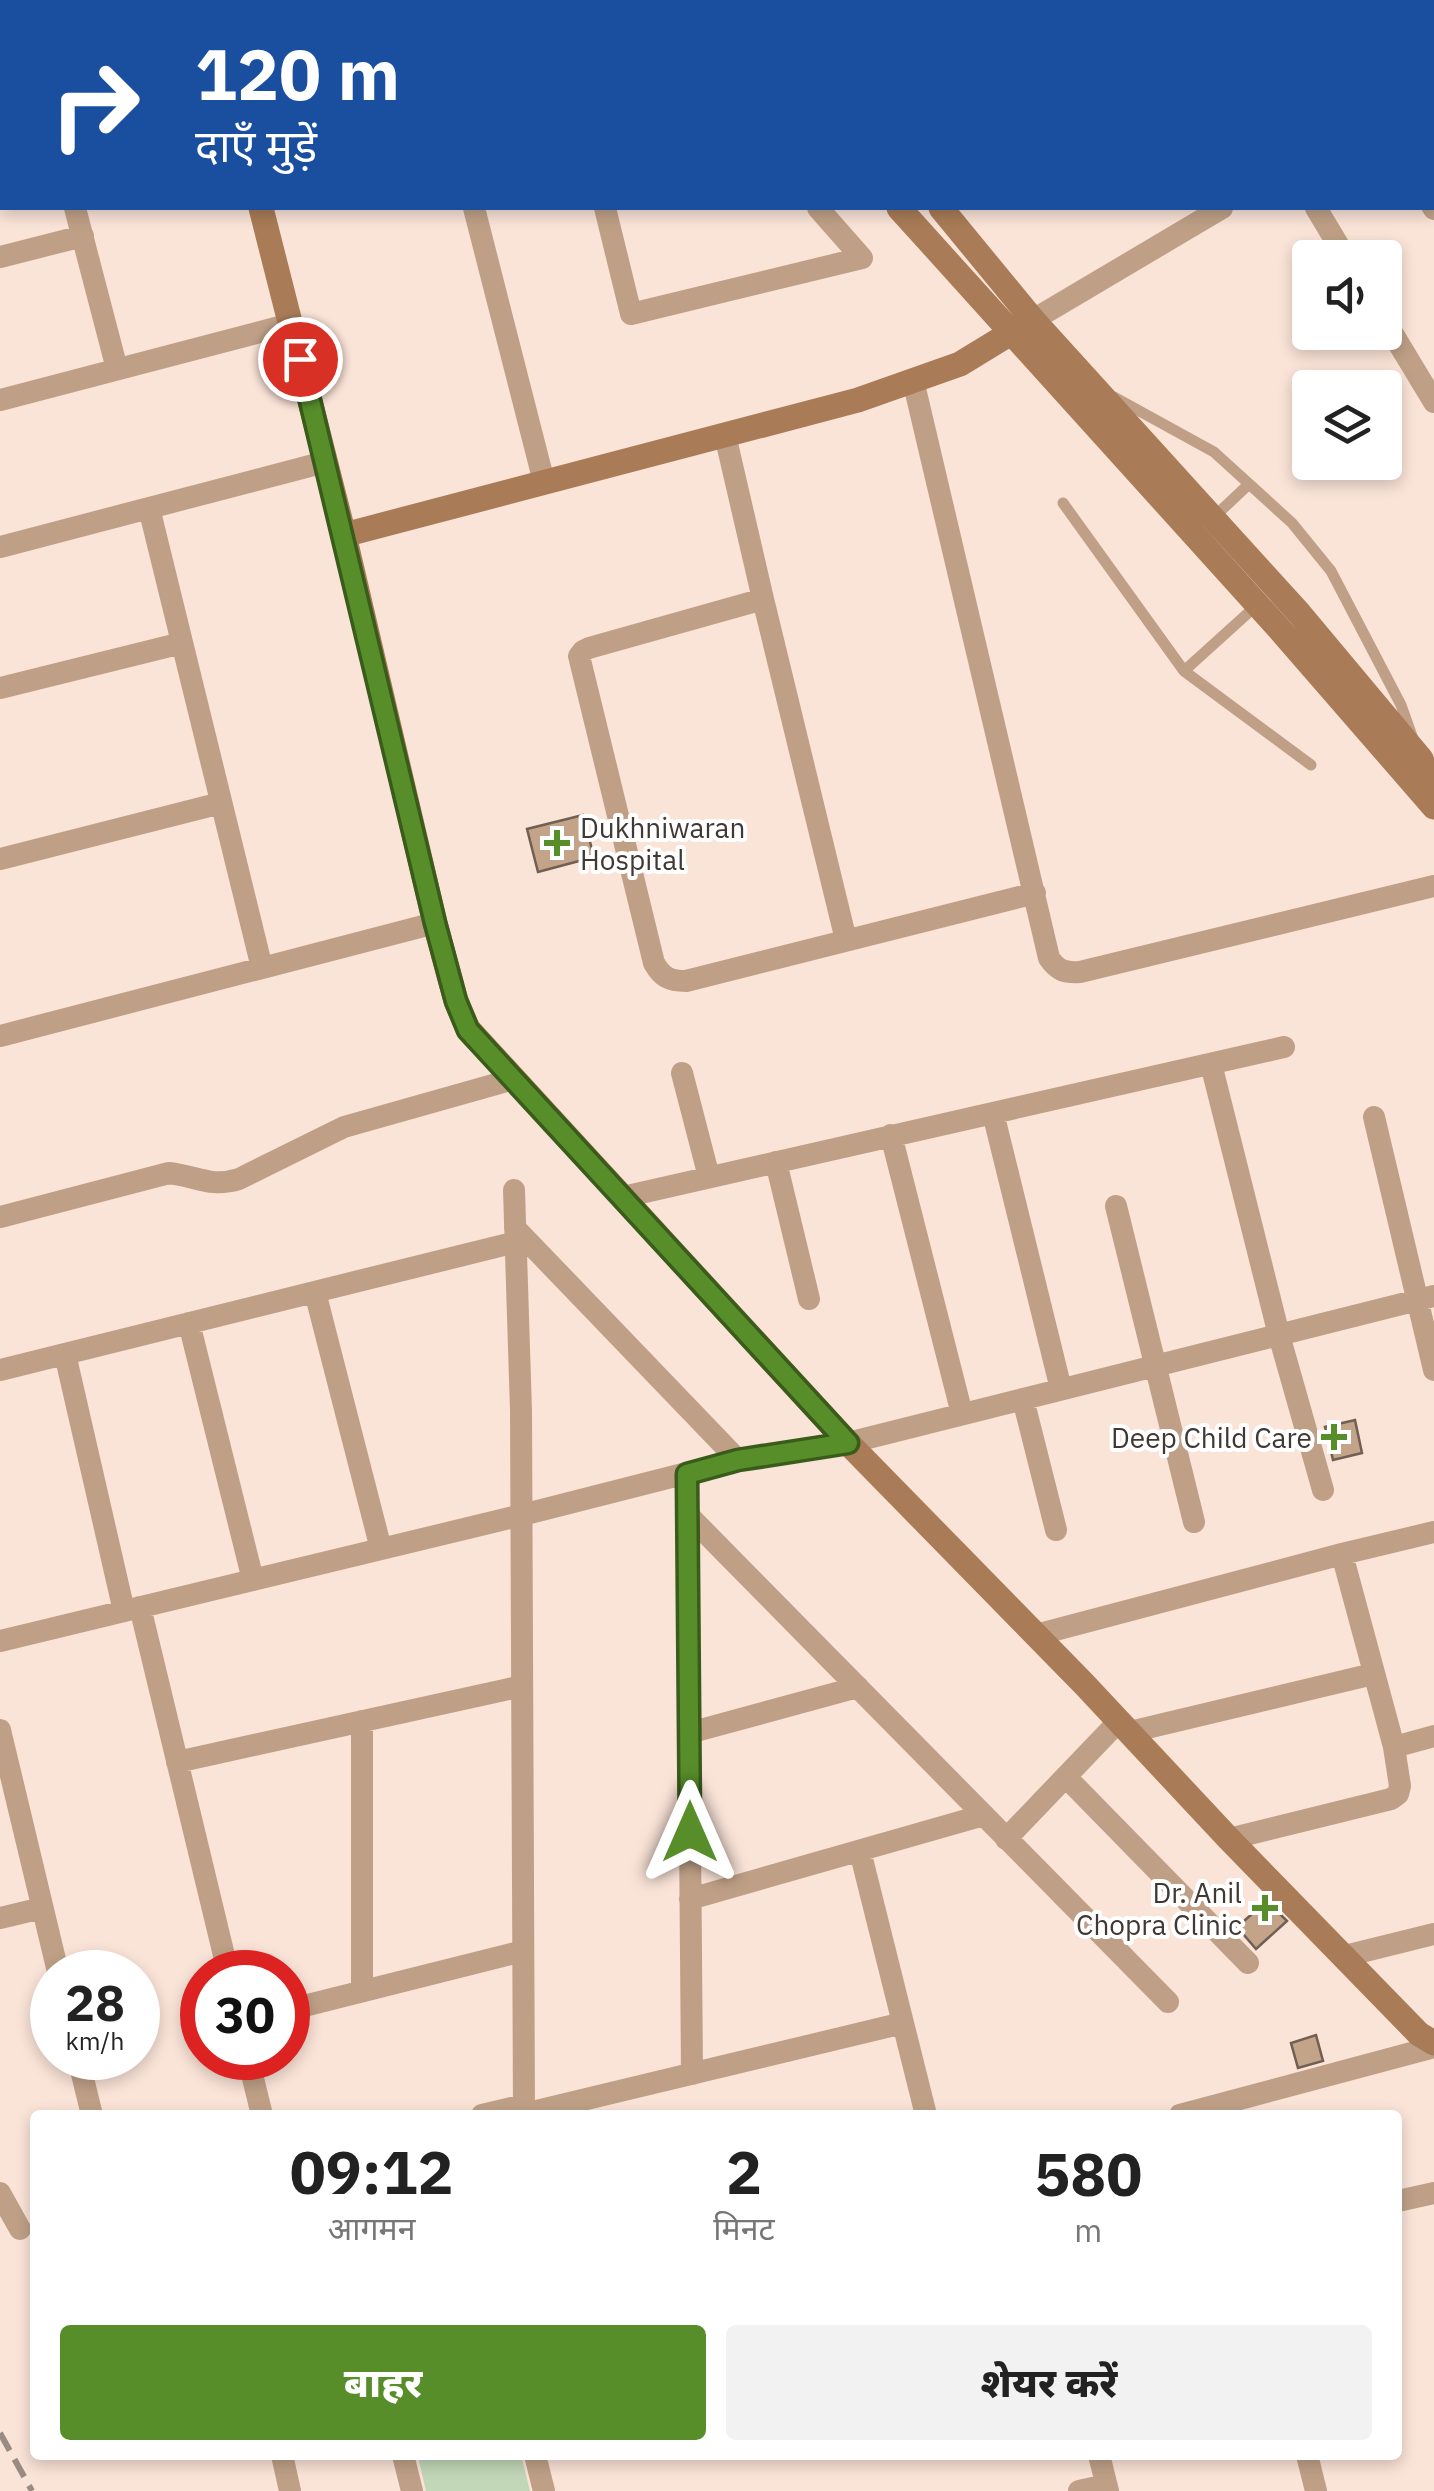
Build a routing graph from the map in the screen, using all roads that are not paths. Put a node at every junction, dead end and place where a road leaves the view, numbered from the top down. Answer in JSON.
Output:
{"nodes":[{"id":1,"x":76,"y":210,"type":"edge"},
{"id":2,"x":262,"y":210,"type":"edge"},
{"id":3,"x":475,"y":210,"type":"edge"},
{"id":4,"x":606,"y":210,"type":"edge"},
{"id":5,"x":820,"y":210,"type":"edge"},
{"id":6,"x":901,"y":210,"type":"edge"},
{"id":7,"x":942,"y":210,"type":"edge"},
{"id":8,"x":1219,"y":210,"type":"edge"},
{"id":9,"x":1317,"y":210,"type":"edge"},
{"id":10,"x":82,"y":236,"type":"junction"},
{"id":11,"x":1335,"y":240,"type":"edge"},
{"id":12,"x":0,"y":258,"type":"edge"},
{"id":13,"x":291,"y":324,"type":"junction"},
{"id":14,"x":1022,"y":326,"type":"junction"},
{"id":15,"x":1402,"y":349,"type":"edge"},
{"id":16,"x":117,"y":369,"type":"junction"},
{"id":17,"x":913,"y":380,"type":"junction"},
{"id":18,"x":1093,"y":386,"type":"junction"},
{"id":19,"x":0,"y":400,"type":"edge"},
{"id":20,"x":1434,"y":402,"type":"edge"},
{"id":21,"x":725,"y":435,"type":"junction"},
{"id":22,"x":326,"y":462,"type":"junction"},
{"id":23,"x":544,"y":482,"type":"junction"},
{"id":24,"x":1250,"y":484,"type":"junction"},
{"id":25,"x":1063,"y":503,"type":"dead end"},
{"id":26,"x":149,"y":508,"type":"junction"},
{"id":27,"x":1213,"y":518,"type":"junction"},
{"id":28,"x":344,"y":534,"type":"junction"},
{"id":29,"x":0,"y":547,"type":"edge"},
{"id":30,"x":1267,"y":597,"type":"junction"},
{"id":31,"x":762,"y":599,"type":"junction"},
{"id":32,"x":182,"y":643,"type":"junction"},
{"id":33,"x":1184,"y":671,"type":"junction"},
{"id":34,"x":0,"y":688,"type":"edge"},
{"id":35,"x":1421,"y":759,"type":"junction"},
{"id":36,"x":1311,"y":765,"type":"dead end"},
{"id":37,"x":1434,"y":789,"type":"edge"},
{"id":38,"x":221,"y":803,"type":"junction"},
{"id":39,"x":1434,"y":807,"type":"edge"},
{"id":40,"x":0,"y":859,"type":"edge"},
{"id":41,"x":1434,"y":886,"type":"edge"},
{"id":42,"x":1035,"y":894,"type":"junction"},
{"id":43,"x":435,"y":923,"type":"junction"},
{"id":44,"x":846,"y":940,"type":"junction"},
{"id":45,"x":262,"y":968,"type":"junction"},
{"id":46,"x":0,"y":1036,"type":"edge"},
{"id":47,"x":1284,"y":1047,"type":"dead end"},
{"id":48,"x":1211,"y":1064,"type":"junction"},
{"id":49,"x":682,"y":1073,"type":"dead end"},
{"id":50,"x":514,"y":1079,"type":"junction"},
{"id":51,"x":993,"y":1113,"type":"junction"},
{"id":52,"x":1374,"y":1117,"type":"dead end"},
{"id":53,"x":890,"y":1135,"type":"junction"},
{"id":54,"x":776,"y":1162,"type":"junction"},
{"id":55,"x":708,"y":1177,"type":"junction"},
{"id":56,"x":514,"y":1190,"type":"dead end"},
{"id":57,"x":624,"y":1196,"type":"junction"},
{"id":58,"x":1116,"y":1206,"type":"dead end"},
{"id":59,"x":0,"y":1217,"type":"edge"},
{"id":60,"x":516,"y":1235,"type":"junction"},
{"id":61,"x":315,"y":1292,"type":"junction"},
{"id":62,"x":1426,"y":1298,"type":"edge"},
{"id":63,"x":810,"y":1299,"type":"dead end"},
{"id":64,"x":189,"y":1323,"type":"junction"},
{"id":65,"x":1279,"y":1335,"type":"junction"},
{"id":66,"x":65,"y":1354,"type":"junction"},
{"id":67,"x":1155,"y":1366,"type":"junction"},
{"id":68,"x":0,"y":1370,"type":"edge"},
{"id":69,"x":1434,"y":1370,"type":"edge"},
{"id":70,"x":1061,"y":1389,"type":"junction"},
{"id":71,"x":1023,"y":1399,"type":"junction"},
{"id":72,"x":962,"y":1414,"type":"junction"},
{"id":73,"x":848,"y":1443,"type":"junction"},
{"id":74,"x":738,"y":1460,"type":"junction"},
{"id":75,"x":687,"y":1474,"type":"junction"},
{"id":76,"x":1322,"y":1490,"type":"dead end"},
{"id":77,"x":687,"y":1514,"type":"junction"},
{"id":78,"x":522,"y":1515,"type":"junction"},
{"id":79,"x":1194,"y":1522,"type":"dead end"},
{"id":80,"x":1056,"y":1530,"type":"dead end"},
{"id":81,"x":1434,"y":1532,"type":"edge"},
{"id":82,"x":381,"y":1549,"type":"junction"},
{"id":83,"x":1342,"y":1554,"type":"junction"},
{"id":84,"x":254,"y":1580,"type":"junction"},
{"id":85,"x":132,"y":1609,"type":"junction"},
{"id":86,"x":1036,"y":1635,"type":"junction"},
{"id":87,"x":1,"y":1637,"type":"edge"},
{"id":88,"x":1374,"y":1674,"type":"junction"},
{"id":89,"x":522,"y":1686,"type":"junction"},
{"id":90,"x":858,"y":1688,"type":"junction"},
{"id":91,"x":362,"y":1721,"type":"junction"},
{"id":92,"x":1124,"y":1726,"type":"junction"},
{"id":93,"x":0,"y":1730,"type":"edge"},
{"id":94,"x":689,"y":1732,"type":"junction"},
{"id":95,"x":1434,"y":1736,"type":"edge"},
{"id":96,"x":1394,"y":1747,"type":"junction"},
{"id":97,"x":177,"y":1762,"type":"junction"},
{"id":98,"x":5,"y":1775,"type":"edge"},
{"id":99,"x":1067,"y":1778,"type":"junction"},
{"id":100,"x":984,"y":1815,"type":"junction"},
{"id":101,"x":1006,"y":1839,"type":"junction"},
{"id":102,"x":1229,"y":1839,"type":"junction"},
{"id":103,"x":860,"y":1850,"type":"junction"},
{"id":104,"x":690,"y":1898,"type":"junction"},
{"id":105,"x":42,"y":1908,"type":"junction"},
{"id":106,"x":0,"y":1918,"type":"edge"},
{"id":107,"x":1434,"y":1934,"type":"edge"},
{"id":108,"x":52,"y":1950,"type":"edge"},
{"id":109,"x":223,"y":1950,"type":"edge"},
{"id":110,"x":523,"y":1951,"type":"junction"},
{"id":111,"x":1345,"y":1956,"type":"junction"},
{"id":112,"x":1248,"y":1963,"type":"dead end"},
{"id":113,"x":362,"y":1992,"type":"junction"},
{"id":114,"x":1168,"y":2002,"type":"dead end"},
{"id":115,"x":310,"y":2005,"type":"edge"},
{"id":116,"x":903,"y":2024,"type":"junction"},
{"id":117,"x":1434,"y":2045,"type":"edge"},
{"id":118,"x":692,"y":2074,"type":"junction"},
{"id":119,"x":83,"y":2080,"type":"edge"},
{"id":120,"x":253,"y":2080,"type":"edge"},
{"id":121,"x":91,"y":2110,"type":"edge"},
{"id":122,"x":261,"y":2110,"type":"edge"},
{"id":123,"x":524,"y":2110,"type":"edge"},
{"id":124,"x":529,"y":2110,"type":"edge"},
{"id":125,"x":925,"y":2110,"type":"edge"},
{"id":126,"x":1198,"y":2110,"type":"edge"},
{"id":127,"x":0,"y":2192,"type":"edge"},
{"id":128,"x":1434,"y":2193,"type":"edge"},
{"id":129,"x":1402,"y":2200,"type":"edge"},
{"id":130,"x":18,"y":2230,"type":"edge"},
{"id":131,"x":283,"y":2460,"type":"edge"},
{"id":132,"x":404,"y":2460,"type":"edge"},
{"id":133,"x":536,"y":2460,"type":"edge"},
{"id":134,"x":1100,"y":2460,"type":"edge"},
{"id":135,"x":1308,"y":2460,"type":"edge"},
{"id":136,"x":1107,"y":2488,"type":"edge"},
{"id":137,"x":290,"y":2491,"type":"edge"},
{"id":138,"x":412,"y":2491,"type":"edge"},
{"id":139,"x":544,"y":2491,"type":"edge"},
{"id":140,"x":1079,"y":2491,"type":"edge"},
{"id":141,"x":1316,"y":2491,"type":"edge"}],
"edges":[{"from":1,"to":10,"type":"street"},
{"from":2,"to":13,"type":"street"},
{"from":3,"to":23,"type":"street"},
{"from":4,"to":5,"type":"street"},
{"from":6,"to":14,"type":"street"},
{"from":7,"to":14,"type":"street"},
{"from":8,"to":14,"type":"street"},
{"from":9,"to":11,"type":"street"},
{"from":10,"to":12,"type":"street"},
{"from":10,"to":16,"type":"street"},
{"from":13,"to":16,"type":"street"},
{"from":13,"to":22,"type":"street"},
{"from":14,"to":17,"type":"street"},
{"from":14,"to":18,"type":"street"},
{"from":14,"to":30,"type":"street"},
{"from":15,"to":20,"type":"street"},
{"from":16,"to":19,"type":"street"},
{"from":17,"to":21,"type":"street"},
{"from":17,"to":42,"type":"street"},
{"from":18,"to":24,"type":"lane"},
{"from":18,"to":27,"type":"street"},
{"from":21,"to":23,"type":"street"},
{"from":21,"to":31,"type":"street"},
{"from":22,"to":26,"type":"street"},
{"from":22,"to":28,"type":"street"},
{"from":23,"to":28,"type":"street"},
{"from":24,"to":27,"type":"lane"},
{"from":24,"to":35,"type":"lane"},
{"from":25,"to":33,"type":"lane"},
{"from":26,"to":29,"type":"street"},
{"from":26,"to":32,"type":"street"},
{"from":27,"to":30,"type":"street"},
{"from":28,"to":43,"type":"street"},
{"from":30,"to":33,"type":"lane"},
{"from":30,"to":35,"type":"street"},
{"from":30,"to":39,"type":"street"},
{"from":31,"to":44,"type":"street"},
{"from":31,"to":44,"type":"street"},
{"from":32,"to":34,"type":"street"},
{"from":32,"to":38,"type":"street"},
{"from":33,"to":36,"type":"lane"},
{"from":35,"to":37,"type":"street"},
{"from":38,"to":40,"type":"street"},
{"from":38,"to":45,"type":"street"},
{"from":41,"to":42,"type":"street"},
{"from":42,"to":44,"type":"street"},
{"from":43,"to":45,"type":"street"},
{"from":43,"to":50,"type":"street"},
{"from":45,"to":46,"type":"street"},
{"from":47,"to":48,"type":"street"},
{"from":48,"to":51,"type":"street"},
{"from":48,"to":65,"type":"street"},
{"from":49,"to":55,"type":"street"},
{"from":50,"to":57,"type":"street"},
{"from":50,"to":59,"type":"street"},
{"from":51,"to":53,"type":"street"},
{"from":51,"to":70,"type":"street"},
{"from":52,"to":62,"type":"street"},
{"from":53,"to":54,"type":"street"},
{"from":53,"to":72,"type":"street"},
{"from":54,"to":55,"type":"street"},
{"from":54,"to":63,"type":"street"},
{"from":55,"to":57,"type":"street"},
{"from":56,"to":60,"type":"street"},
{"from":57,"to":73,"type":"street"},
{"from":58,"to":67,"type":"street"},
{"from":60,"to":61,"type":"street"},
{"from":60,"to":74,"type":"street"},
{"from":60,"to":78,"type":"street"},
{"from":61,"to":64,"type":"street"},
{"from":61,"to":82,"type":"street"},
{"from":62,"to":65,"type":"street"},
{"from":62,"to":69,"type":"street"},
{"from":64,"to":66,"type":"street"},
{"from":64,"to":84,"type":"street"},
{"from":65,"to":67,"type":"street"},
{"from":65,"to":76,"type":"street"},
{"from":66,"to":68,"type":"street"},
{"from":66,"to":85,"type":"street"},
{"from":67,"to":70,"type":"street"},
{"from":67,"to":79,"type":"street"},
{"from":70,"to":71,"type":"street"},
{"from":71,"to":72,"type":"street"},
{"from":71,"to":80,"type":"street"},
{"from":72,"to":73,"type":"street"},
{"from":73,"to":74,"type":"street"},
{"from":73,"to":86,"type":"street"},
{"from":74,"to":75,"type":"street"},
{"from":75,"to":77,"type":"street"},
{"from":75,"to":78,"type":"street"},
{"from":77,"to":90,"type":"street"},
{"from":77,"to":94,"type":"street"},
{"from":78,"to":82,"type":"street"},
{"from":78,"to":89,"type":"street"},
{"from":81,"to":83,"type":"street"},
{"from":82,"to":84,"type":"street"},
{"from":83,"to":86,"type":"street"},
{"from":83,"to":88,"type":"street"},
{"from":84,"to":85,"type":"street"},
{"from":85,"to":87,"type":"street"},
{"from":85,"to":97,"type":"street"},
{"from":86,"to":92,"type":"street"},
{"from":88,"to":92,"type":"street"},
{"from":88,"to":96,"type":"street"},
{"from":89,"to":91,"type":"street"},
{"from":89,"to":110,"type":"street"},
{"from":90,"to":94,"type":"street"},
{"from":90,"to":100,"type":"street"},
{"from":91,"to":97,"type":"street"},
{"from":91,"to":113,"type":"street"},
{"from":92,"to":99,"type":"street"},
{"from":92,"to":102,"type":"street"},
{"from":93,"to":98,"type":"street"},
{"from":94,"to":104,"type":"street"},
{"from":95,"to":96,"type":"street"},
{"from":96,"to":102,"type":"street"},
{"from":97,"to":109,"type":"street"},
{"from":98,"to":105,"type":"street"},
{"from":99,"to":101,"type":"street"},
{"from":99,"to":112,"type":"street"},
{"from":100,"to":101,"type":"street"},
{"from":100,"to":103,"type":"street"},
{"from":101,"to":114,"type":"street"},
{"from":102,"to":111,"type":"street"},
{"from":103,"to":104,"type":"street"},
{"from":103,"to":116,"type":"street"},
{"from":104,"to":118,"type":"street"},
{"from":105,"to":106,"type":"street"},
{"from":105,"to":108,"type":"street"},
{"from":107,"to":111,"type":"street"},
{"from":110,"to":113,"type":"street"},
{"from":110,"to":123,"type":"street"},
{"from":111,"to":117,"type":"street"},
{"from":113,"to":115,"type":"street"},
{"from":116,"to":118,"type":"street"},
{"from":116,"to":125,"type":"street"},
{"from":117,"to":126,"type":"street"},
{"from":118,"to":124,"type":"street"},
{"from":119,"to":121,"type":"street"},
{"from":120,"to":122,"type":"street"},
{"from":127,"to":130,"type":"street"},
{"from":128,"to":129,"type":"street"},
{"from":131,"to":137,"type":"street"},
{"from":132,"to":138,"type":"street"},
{"from":133,"to":139,"type":"street"},
{"from":134,"to":136,"type":"street"},
{"from":135,"to":141,"type":"street"},
{"from":136,"to":140,"type":"street"}]}
